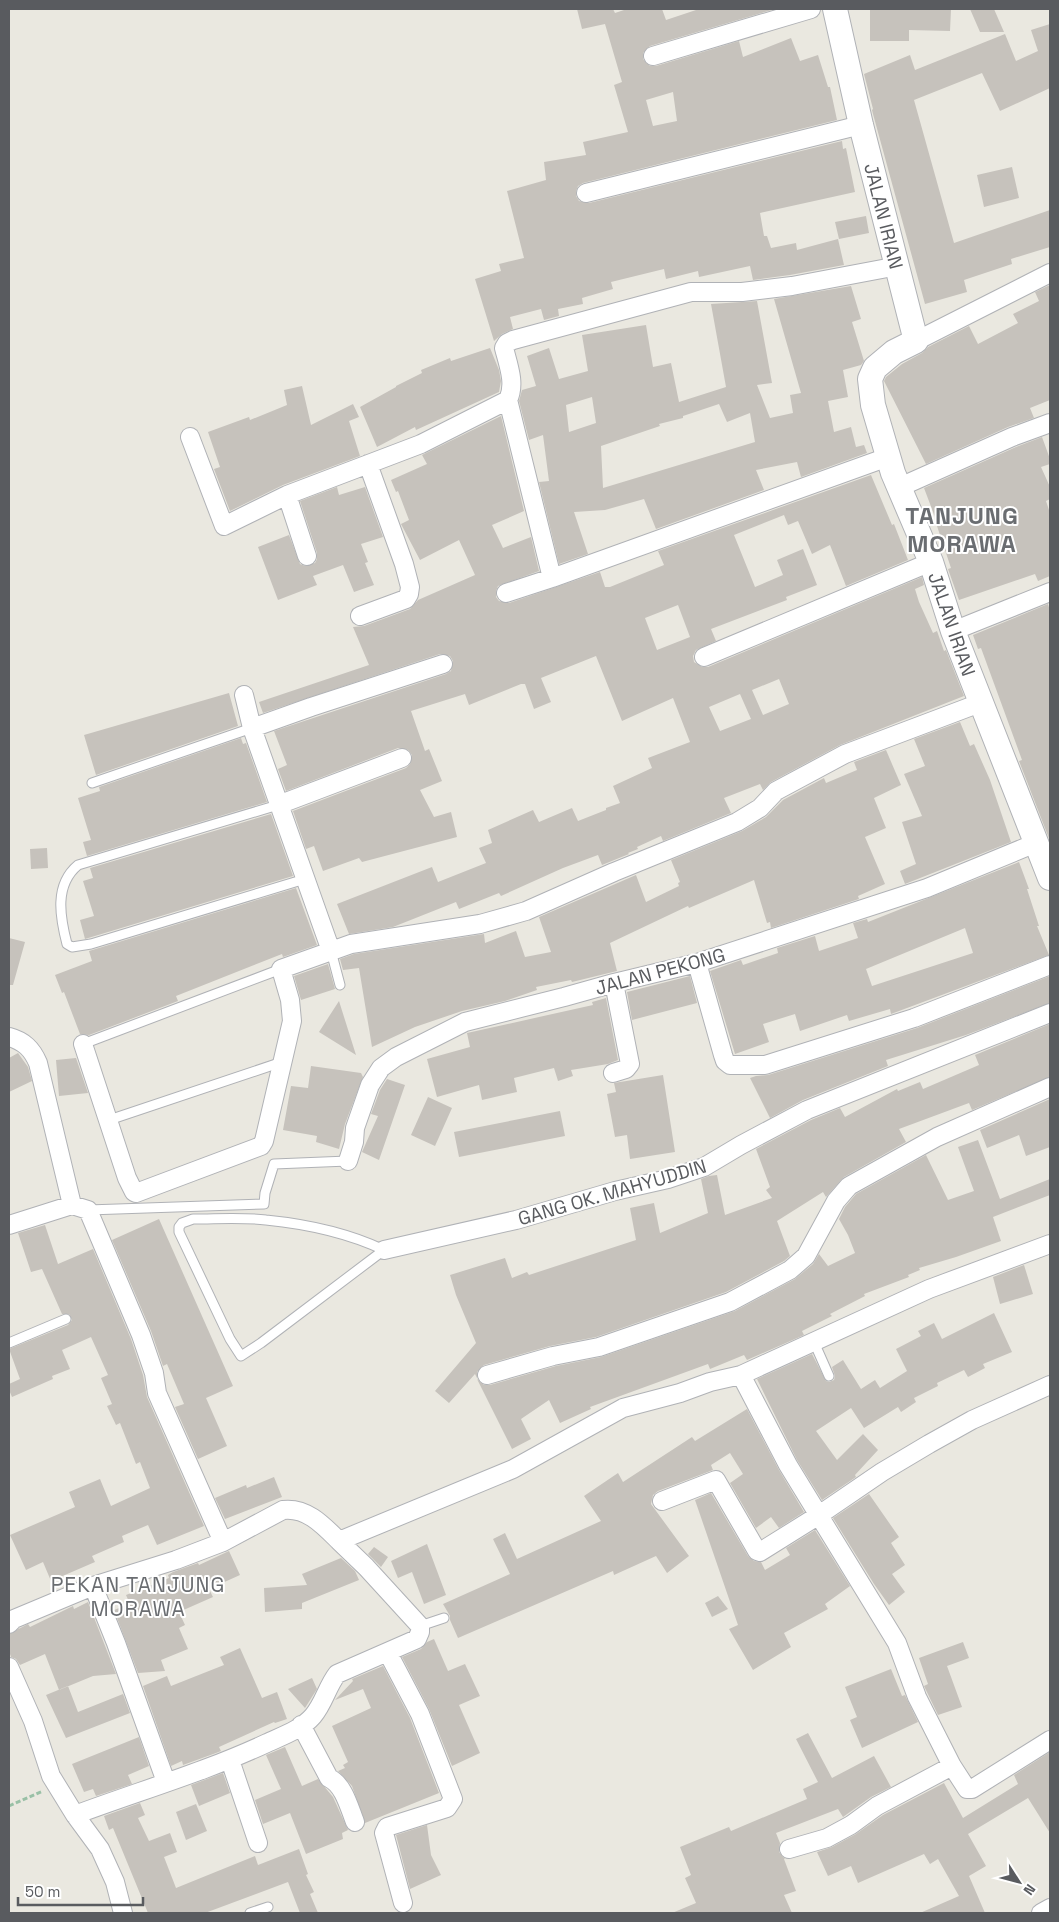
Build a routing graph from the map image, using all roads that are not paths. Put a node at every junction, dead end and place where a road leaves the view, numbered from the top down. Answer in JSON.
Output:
{"nodes":[{"id":1,"x":811,"y":9,"type":"edge"},
{"id":2,"x":835,"y":9,"type":"edge"},
{"id":3,"x":653,"y":56,"type":"dead end"},
{"id":4,"x":861,"y":125,"type":"junction"},
{"id":5,"x":586,"y":193,"type":"dead end"},
{"id":6,"x":898,"y":266,"type":"junction"},
{"id":7,"x":1050,"y":273,"type":"edge"},
{"id":8,"x":916,"y":341,"type":"junction"},
{"id":9,"x":508,"y":400,"type":"junction"},
{"id":10,"x":1050,"y":423,"type":"edge"},
{"id":11,"x":190,"y":437,"type":"dead end"},
{"id":12,"x":888,"y":457,"type":"junction"},
{"id":13,"x":368,"y":464,"type":"junction"},
{"id":14,"x":900,"y":487,"type":"junction"},
{"id":15,"x":287,"y":495,"type":"junction"},
{"id":16,"x":307,"y":556,"type":"dead end"},
{"id":17,"x":930,"y":562,"type":"junction"},
{"id":18,"x":552,"y":578,"type":"junction"},
{"id":19,"x":1050,"y":592,"type":"edge"},
{"id":20,"x":506,"y":593,"type":"dead end"},
{"id":21,"x":360,"y":616,"type":"dead end"},
{"id":22,"x":953,"y":631,"type":"junction"},
{"id":23,"x":704,"y":657,"type":"dead end"},
{"id":24,"x":443,"y":664,"type":"dead end"},
{"id":25,"x":244,"y":695,"type":"dead end"},
{"id":26,"x":980,"y":703,"type":"junction"},
{"id":27,"x":252,"y":728,"type":"junction"},
{"id":28,"x":402,"y":758,"type":"dead end"},
{"id":29,"x":92,"y":783,"type":"dead end"},
{"id":30,"x":278,"y":805,"type":"junction"},
{"id":31,"x":1036,"y":843,"type":"junction"},
{"id":32,"x":1050,"y":878,"type":"edge"},
{"id":33,"x":305,"y":879,"type":"junction"},
{"id":34,"x":331,"y":951,"type":"junction"},
{"id":35,"x":697,"y":963,"type":"junction"},
{"id":36,"x":1050,"y":965,"type":"edge"},
{"id":37,"x":282,"y":969,"type":"junction"},
{"id":38,"x":614,"y":982,"type":"junction"},
{"id":39,"x":340,"y":985,"type":"dead end"},
{"id":40,"x":1050,"y":1013,"type":"edge"},
{"id":41,"x":9,"y":1037,"type":"edge"},
{"id":42,"x":83,"y":1044,"type":"joint"},
{"id":43,"x":283,"y":1062,"type":"junction"},
{"id":44,"x":614,"y":1073,"type":"dead end"},
{"id":45,"x":1050,"y":1087,"type":"edge"},
{"id":46,"x":109,"y":1120,"type":"junction"},
{"id":47,"x":348,"y":1161,"type":"joint"},
{"id":48,"x":80,"y":1208,"type":"junction"},
{"id":49,"x":9,"y":1225,"type":"edge"},
{"id":50,"x":1050,"y":1244,"type":"edge"},
{"id":51,"x":384,"y":1250,"type":"junction"},
{"id":52,"x":66,"y":1320,"type":"dead end"},
{"id":53,"x":814,"y":1342,"type":"junction"},
{"id":54,"x":9,"y":1343,"type":"edge"},
{"id":55,"x":487,"y":1375,"type":"dead end"},
{"id":56,"x":741,"y":1375,"type":"junction"},
{"id":57,"x":829,"y":1376,"type":"dead end"},
{"id":58,"x":1050,"y":1385,"type":"edge"},
{"id":59,"x":662,"y":1502,"type":"dead end"},
{"id":60,"x":819,"y":1515,"type":"junction"},
{"id":61,"x":339,"y":1541,"type":"junction"},
{"id":62,"x":223,"y":1542,"type":"junction"},
{"id":63,"x":93,"y":1586,"type":"junction"},
{"id":64,"x":444,"y":1618,"type":"dead end"},
{"id":65,"x":9,"y":1624,"type":"edge"},
{"id":66,"x":420,"y":1626,"type":"junction"},
{"id":67,"x":388,"y":1653,"type":"junction"},
{"id":68,"x":9,"y":1667,"type":"edge"},
{"id":69,"x":301,"y":1725,"type":"junction"},
{"id":70,"x":1050,"y":1740,"type":"edge"},
{"id":71,"x":230,"y":1760,"type":"junction"},
{"id":72,"x":952,"y":1766,"type":"junction"},
{"id":73,"x":166,"y":1782,"type":"junction"},
{"id":74,"x":75,"y":1814,"type":"junction"},
{"id":75,"x":355,"y":1822,"type":"dead end"},
{"id":76,"x":258,"y":1843,"type":"dead end"},
{"id":77,"x":789,"y":1849,"type":"dead end"},
{"id":78,"x":402,"y":1903,"type":"dead end"},
{"id":79,"x":268,"y":1907,"type":"dead end"},
{"id":80,"x":1050,"y":1908,"type":"edge"},
{"id":81,"x":123,"y":1913,"type":"edge"},
{"id":82,"x":250,"y":1913,"type":"edge"},
{"id":83,"x":1041,"y":1913,"type":"edge"}],
"edges":[{"from":1,"to":3,"type":"street"},
{"from":2,"to":4,"type":"main road","name":"JALAN IRIAN"},
{"from":4,"to":5,"type":"street"},
{"from":4,"to":6,"type":"main road","name":"JALAN IRIAN"},
{"from":6,"to":8,"type":"main road","name":"JALAN IRIAN"},
{"from":6,"to":9,"type":"street"},
{"from":7,"to":8,"type":"street"},
{"from":8,"to":12,"type":"main road","name":"JALAN IRIAN"},
{"from":9,"to":13,"type":"street"},
{"from":9,"to":18,"type":"street"},
{"from":10,"to":14,"type":"street"},
{"from":11,"to":15,"type":"street"},
{"from":12,"to":14,"type":"main road","name":"JALAN IRIAN"},
{"from":12,"to":18,"type":"street"},
{"from":13,"to":15,"type":"street"},
{"from":13,"to":21,"type":"street"},
{"from":14,"to":17,"type":"main road","name":"JALAN IRIAN"},
{"from":15,"to":16,"type":"street"},
{"from":17,"to":22,"type":"main road","name":"JALAN IRIAN"},
{"from":17,"to":23,"type":"street"},
{"from":18,"to":20,"type":"street"},
{"from":19,"to":22,"type":"street"},
{"from":22,"to":26,"type":"main road","name":"JALAN IRIAN"},
{"from":24,"to":27,"type":"street"},
{"from":25,"to":27,"type":"street"},
{"from":26,"to":31,"type":"main road","name":"JALAN IRIAN"},
{"from":26,"to":34,"type":"street"},
{"from":27,"to":29,"type":"lane"},
{"from":27,"to":30,"type":"street"},
{"from":28,"to":30,"type":"street"},
{"from":30,"to":33,"type":"street"},
{"from":30,"to":33,"type":"lane"},
{"from":31,"to":32,"type":"main road","name":"JALAN IRIAN"},
{"from":31,"to":35,"type":"street","name":"JALAN PEKONG"},
{"from":33,"to":34,"type":"street"},
{"from":34,"to":37,"type":"street"},
{"from":34,"to":39,"type":"lane"},
{"from":35,"to":36,"type":"street"},
{"from":35,"to":38,"type":"street","name":"JALAN PEKONG"},
{"from":37,"to":42,"type":"lane"},
{"from":37,"to":43,"type":"street"},
{"from":38,"to":44,"type":"street"},
{"from":38,"to":47,"type":"street","name":"JALAN PEKONG"},
{"from":40,"to":51,"type":"street","name":"GANG OK. MAHYUDDIN"},
{"from":41,"to":48,"type":"street"},
{"from":42,"to":46,"type":"street"},
{"from":43,"to":46,"type":"lane"},
{"from":43,"to":46,"type":"street"},
{"from":45,"to":55,"type":"street"},
{"from":47,"to":48,"type":"lane"},
{"from":48,"to":49,"type":"street"},
{"from":48,"to":62,"type":"street"},
{"from":50,"to":53,"type":"street"},
{"from":51,"to":51,"type":"lane"},
{"from":52,"to":54,"type":"lane"},
{"from":53,"to":56,"type":"street"},
{"from":53,"to":57,"type":"lane"},
{"from":56,"to":60,"type":"street"},
{"from":56,"to":61,"type":"street"},
{"from":58,"to":60,"type":"street"},
{"from":59,"to":60,"type":"street"},
{"from":60,"to":72,"type":"street"},
{"from":61,"to":62,"type":"street"},
{"from":61,"to":66,"type":"street"},
{"from":62,"to":63,"type":"street"},
{"from":63,"to":65,"type":"street"},
{"from":63,"to":73,"type":"street"},
{"from":64,"to":66,"type":"lane"},
{"from":66,"to":67,"type":"street"},
{"from":67,"to":69,"type":"street"},
{"from":67,"to":78,"type":"street"},
{"from":68,"to":74,"type":"street"},
{"from":69,"to":71,"type":"street"},
{"from":69,"to":75,"type":"street"},
{"from":70,"to":72,"type":"street"},
{"from":71,"to":73,"type":"street"},
{"from":71,"to":76,"type":"street"},
{"from":72,"to":77,"type":"street"},
{"from":73,"to":74,"type":"street"},
{"from":74,"to":81,"type":"street"},
{"from":79,"to":82,"type":"lane"},
{"from":80,"to":83,"type":"street"}]}
